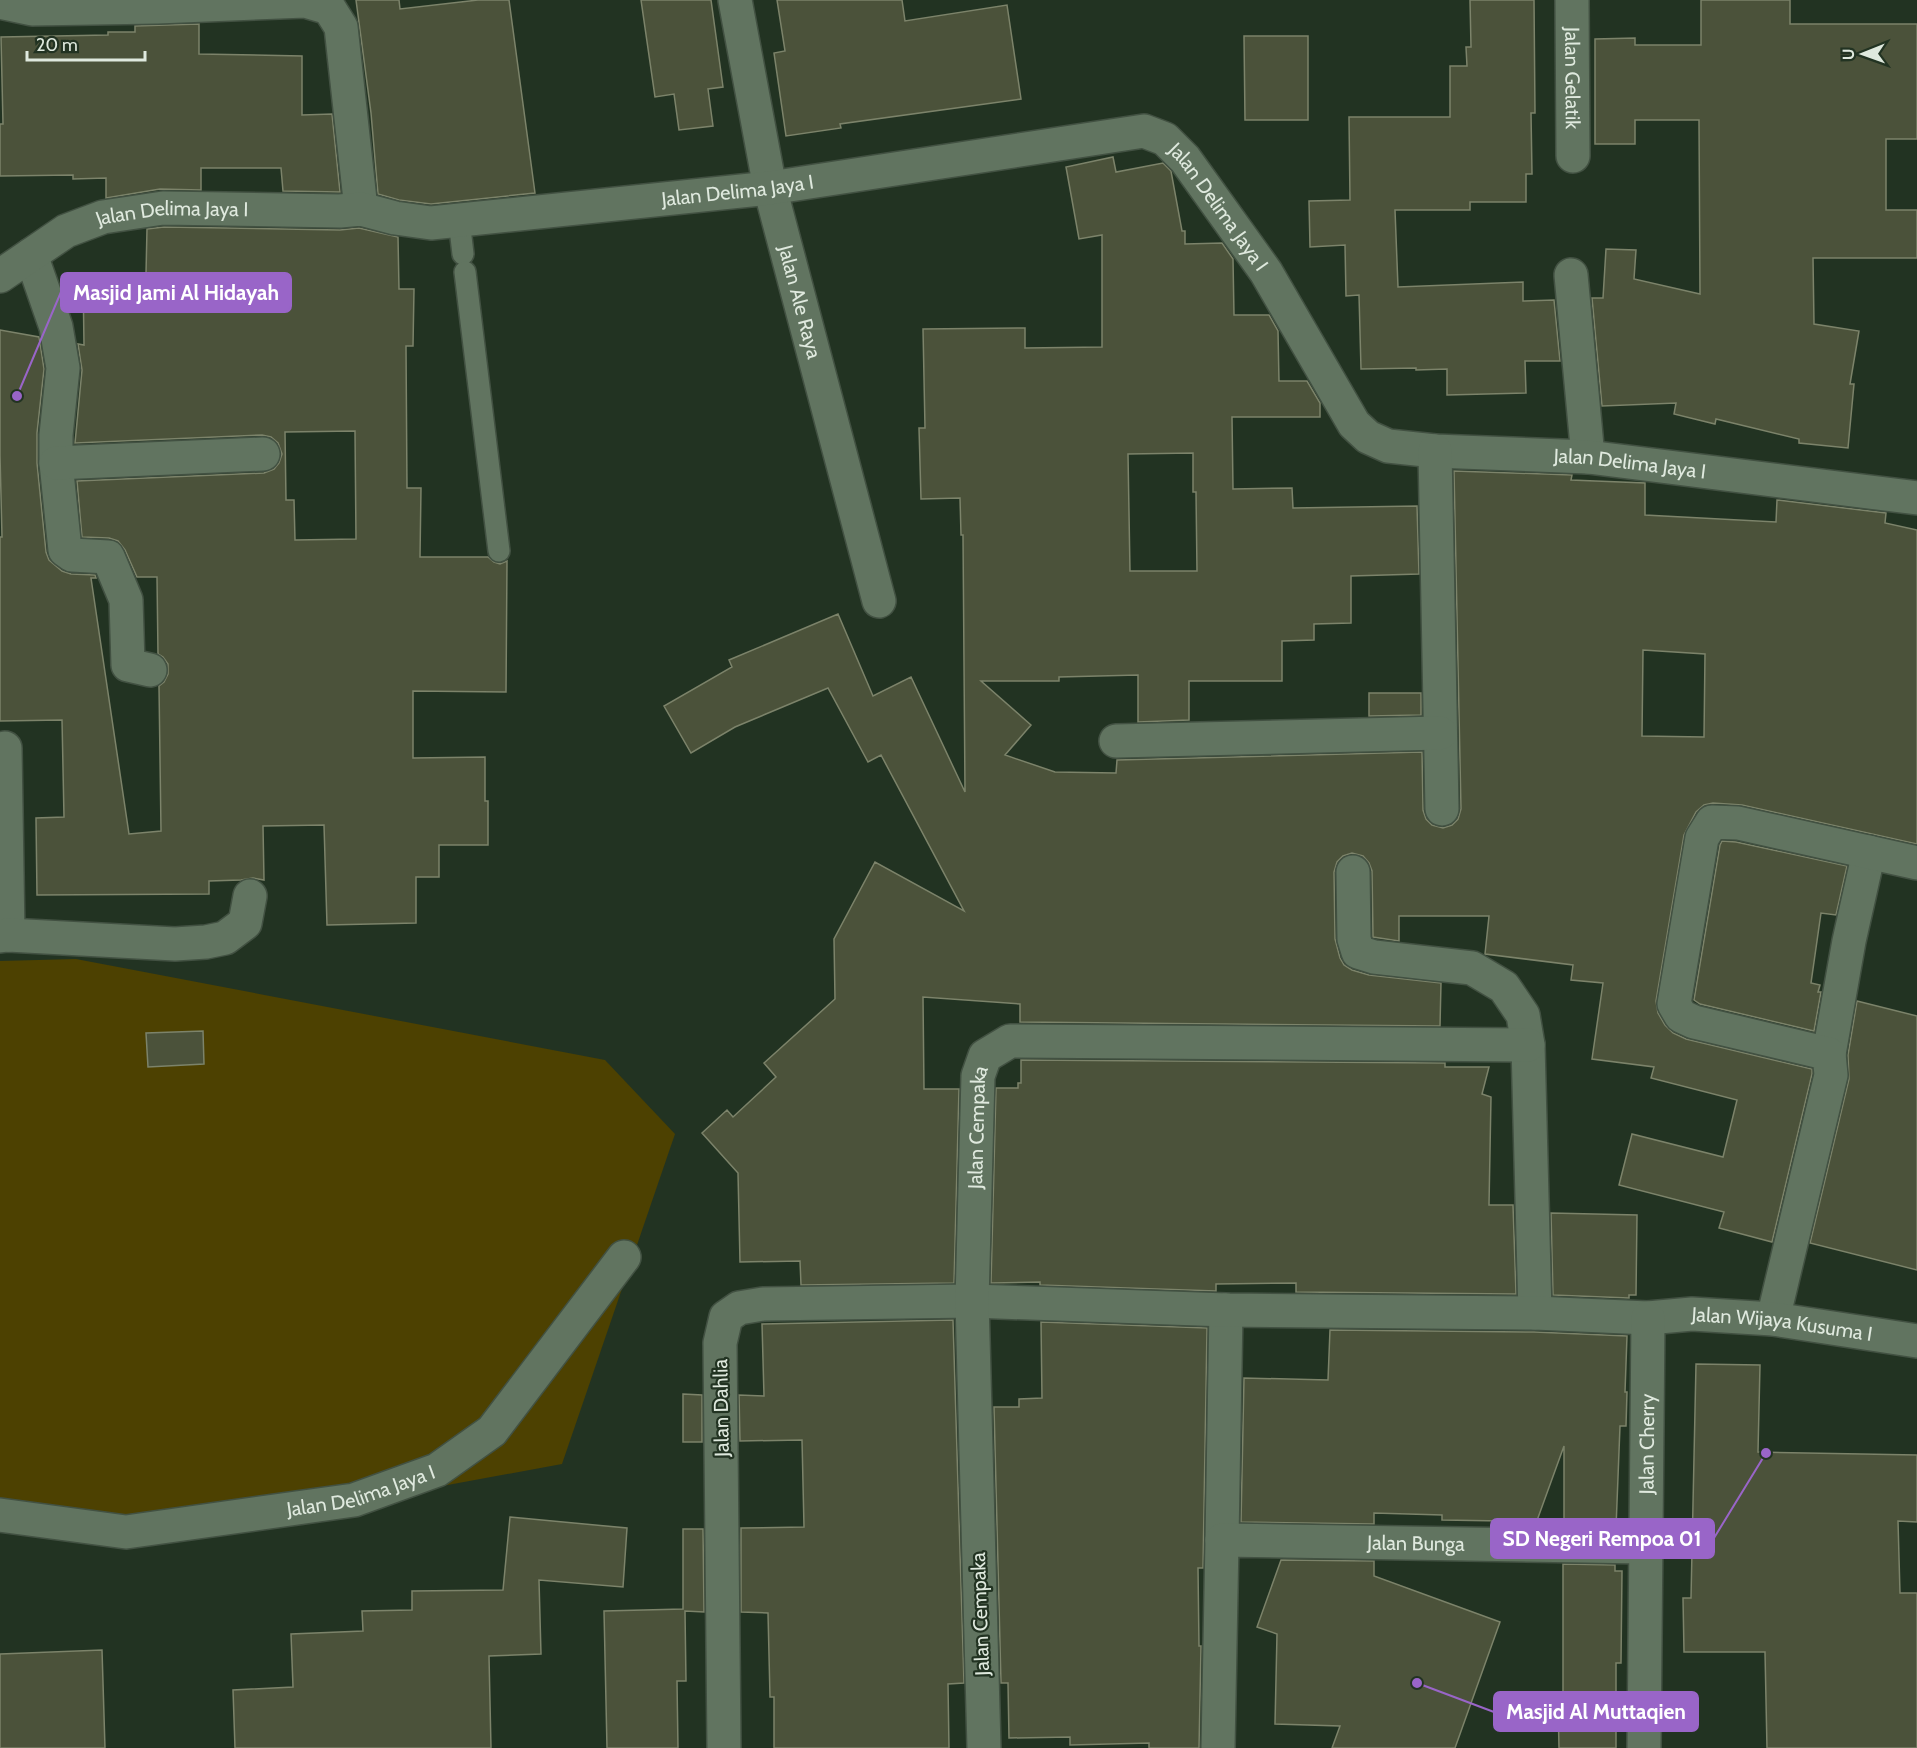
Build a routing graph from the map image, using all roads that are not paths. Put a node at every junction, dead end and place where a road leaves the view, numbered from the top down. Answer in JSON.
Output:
{"nodes":[{"id":1,"x":735,"y":0,"type":"edge"},
{"id":2,"x":1572,"y":0,"type":"edge"},
{"id":3,"x":0,"y":2,"type":"edge"},
{"id":4,"x":157,"y":4,"type":"edge"},
{"id":5,"x":1573,"y":156,"type":"dead end"},
{"id":6,"x":770,"y":188,"type":"junction"},
{"id":7,"x":361,"y":209,"type":"junction"},
{"id":8,"x":459,"y":220,"type":"junction"},
{"id":9,"x":32,"y":255,"type":"junction"},
{"id":10,"x":1571,"y":275,"type":"dead end"},
{"id":11,"x":0,"y":276,"type":"edge"},
{"id":12,"x":1435,"y":451,"type":"junction"},
{"id":13,"x":263,"y":454,"type":"dead end"},
{"id":14,"x":1588,"y":457,"type":"junction"},
{"id":15,"x":56,"y":463,"type":"junction"},
{"id":16,"x":1917,"y":498,"type":"edge"},
{"id":17,"x":499,"y":550,"type":"dead end"},
{"id":18,"x":879,"y":602,"type":"dead end"},
{"id":19,"x":150,"y":670,"type":"dead end"},
{"id":20,"x":1440,"y":733,"type":"junction"},
{"id":21,"x":1116,"y":741,"type":"dead end"},
{"id":22,"x":5,"y":748,"type":"dead end"},
{"id":23,"x":1442,"y":809,"type":"dead end"},
{"id":24,"x":1869,"y":852,"type":"junction"},
{"id":25,"x":1917,"y":863,"type":"edge"},
{"id":26,"x":1353,"y":872,"type":"dead end"},
{"id":27,"x":250,"y":896,"type":"dead end"},
{"id":28,"x":4,"y":936,"type":"edge"},
{"id":29,"x":1528,"y":1045,"type":"junction"},
{"id":30,"x":1830,"y":1054,"type":"junction"},
{"id":31,"x":624,"y":1257,"type":"dead end"},
{"id":32,"x":972,"y":1301,"type":"junction"},
{"id":33,"x":1226,"y":1310,"type":"junction"},
{"id":34,"x":1535,"y":1312,"type":"junction"},
{"id":35,"x":1648,"y":1318,"type":"junction"},
{"id":36,"x":1773,"y":1319,"type":"junction"},
{"id":37,"x":1917,"y":1341,"type":"edge"},
{"id":38,"x":0,"y":1515,"type":"edge"},
{"id":39,"x":1222,"y":1540,"type":"junction"},
{"id":40,"x":1645,"y":1547,"type":"junction"},
{"id":41,"x":724,"y":1748,"type":"edge"},
{"id":42,"x":984,"y":1748,"type":"edge"},
{"id":43,"x":1218,"y":1748,"type":"edge"},
{"id":44,"x":1644,"y":1748,"type":"edge"}],
"edges":[{"from":1,"to":6,"type":"street","name":"Jalan Ale Raya"},
{"from":2,"to":5,"type":"street","name":"Jalan Gelatik"},
{"from":3,"to":4,"type":"street"},
{"from":4,"to":7,"type":"street"},
{"from":6,"to":8,"type":"street","name":"Jalan Delima Jaya I"},
{"from":6,"to":12,"type":"street","name":"Jalan Delima Jaya I"},
{"from":6,"to":18,"type":"street","name":"Jalan Ale Raya"},
{"from":7,"to":8,"type":"street","name":"Jalan Delima Jaya I"},
{"from":7,"to":9,"type":"street","name":"Jalan Delima Jaya I"},
{"from":8,"to":17,"type":"lane"},
{"from":9,"to":11,"type":"street","name":"Jalan Delima Jaya I"},
{"from":9,"to":15,"type":"street"},
{"from":10,"to":14,"type":"street"},
{"from":12,"to":14,"type":"street","name":"Jalan Delima Jaya I"},
{"from":12,"to":20,"type":"street"},
{"from":13,"to":15,"type":"street"},
{"from":14,"to":16,"type":"street","name":"Jalan Delima Jaya I"},
{"from":15,"to":19,"type":"street"},
{"from":20,"to":21,"type":"street"},
{"from":20,"to":23,"type":"street"},
{"from":22,"to":28,"type":"street"},
{"from":24,"to":25,"type":"street"},
{"from":24,"to":30,"type":"street"},
{"from":24,"to":30,"type":"street"},
{"from":26,"to":29,"type":"street"},
{"from":27,"to":28,"type":"street"},
{"from":29,"to":32,"type":"street","name":"Jalan Cempaka"},
{"from":29,"to":34,"type":"street"},
{"from":30,"to":36,"type":"street"},
{"from":31,"to":38,"type":"street","name":"Jalan Delima Jaya I"},
{"from":32,"to":33,"type":"street"},
{"from":32,"to":41,"type":"street","name":"Jalan Dahlia"},
{"from":32,"to":42,"type":"street","name":"Jalan Cempaka"},
{"from":33,"to":34,"type":"street"},
{"from":33,"to":39,"type":"street"},
{"from":34,"to":35,"type":"street"},
{"from":35,"to":36,"type":"street","name":"Jalan Wijaya Kusuma I"},
{"from":35,"to":40,"type":"street","name":"Jalan Cherry"},
{"from":36,"to":37,"type":"street","name":"Jalan Wijaya Kusuma I"},
{"from":39,"to":40,"type":"street","name":"Jalan Bunga"},
{"from":39,"to":43,"type":"street"},
{"from":40,"to":44,"type":"street","name":"Jalan Cherry"}]}
